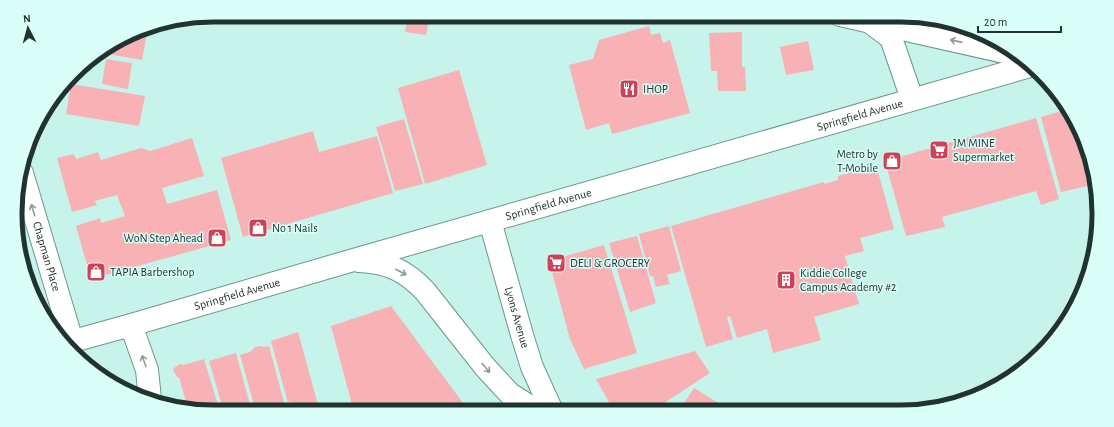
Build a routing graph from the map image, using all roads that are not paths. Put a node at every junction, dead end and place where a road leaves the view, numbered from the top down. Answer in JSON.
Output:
{"nodes":[{"id":1,"x":870,"y":22,"type":"joint"},
{"id":2,"x":1003,"y":52,"type":"edge"},
{"id":3,"x":1024,"y":68,"type":"edge"},
{"id":4,"x":912,"y":99,"type":"junction"},
{"id":5,"x":25,"y":183,"type":"edge"},
{"id":6,"x":490,"y":221,"type":"junction"},
{"id":7,"x":350,"y":261,"type":"junction"},
{"id":8,"x":131,"y":325,"type":"junction"},
{"id":9,"x":68,"y":337,"type":"edge"},
{"id":10,"x":71,"y":341,"type":"edge"},
{"id":11,"x":149,"y":394,"type":"edge"},
{"id":12,"x":527,"y":405,"type":"edge"},
{"id":13,"x":549,"y":405,"type":"edge"}],
"edges":[{"from":2,"to":1,"type":"main road","one_way":true},
{"from":1,"to":4,"type":"main road"},
{"from":3,"to":4,"type":"main road","name":"Springfield Avenue"},
{"from":4,"to":6,"type":"main road","name":"Springfield Avenue"},
{"from":9,"to":5,"type":"main road","name":"Chapman Place","one_way":true},
{"from":6,"to":7,"type":"main road","name":"Springfield Avenue"},
{"from":6,"to":13,"type":"main road","name":"Lyons Avenue"},
{"from":7,"to":8,"type":"main road","name":"Springfield Avenue"},
{"from":7,"to":12,"type":"main road","one_way":true},
{"from":8,"to":10,"type":"main road","name":"Springfield Avenue"},
{"from":11,"to":8,"type":"main road","one_way":true}]}
